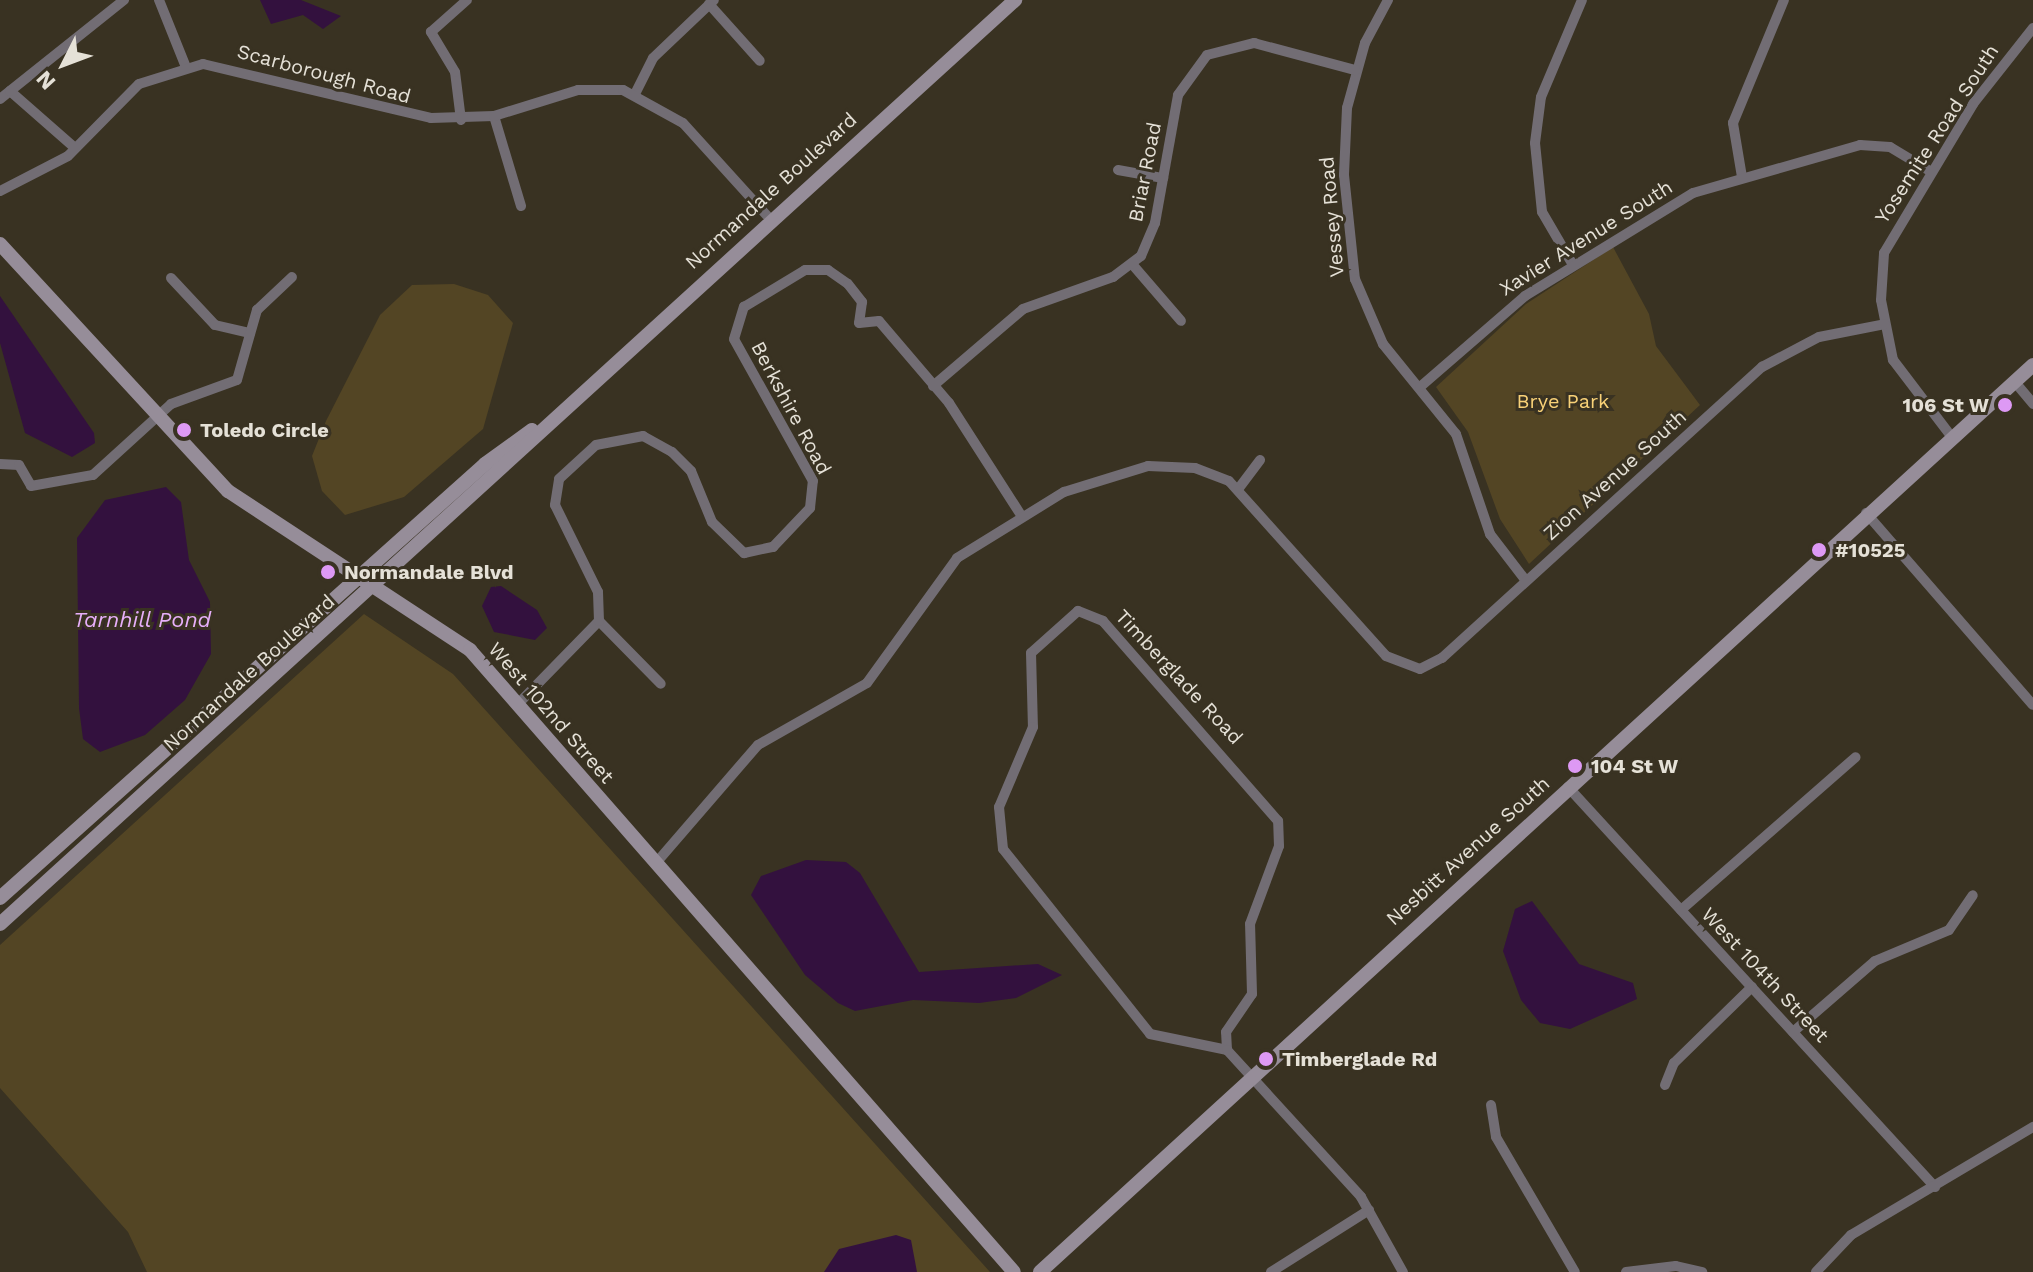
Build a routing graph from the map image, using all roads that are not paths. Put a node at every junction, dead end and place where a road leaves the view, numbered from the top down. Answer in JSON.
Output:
{"nodes":[{"id":1,"x":124,"y":0,"type":"edge"},
{"id":2,"x":159,"y":0,"type":"edge"},
{"id":3,"x":467,"y":0,"type":"edge"},
{"id":4,"x":1015,"y":0,"type":"edge"},
{"id":5,"x":1388,"y":0,"type":"edge"},
{"id":6,"x":1582,"y":0,"type":"edge"},
{"id":7,"x":1784,"y":0,"type":"edge"},
{"id":8,"x":711,"y":2,"type":"edge"},
{"id":9,"x":2033,"y":28,"type":"edge"},
{"id":10,"x":760,"y":61,"type":"dead end"},
{"id":11,"x":186,"y":67,"type":"junction"},
{"id":12,"x":1355,"y":70,"type":"junction"},
{"id":13,"x":10,"y":91,"type":"junction"},
{"id":14,"x":635,"y":94,"type":"junction"},
{"id":15,"x":0,"y":99,"type":"edge"},
{"id":16,"x":494,"y":116,"type":"junction"},
{"id":17,"x":461,"y":120,"type":"junction"},
{"id":18,"x":75,"y":148,"type":"junction"},
{"id":19,"x":1118,"y":170,"type":"dead end"},
{"id":20,"x":1930,"y":171,"type":"junction"},
{"id":21,"x":1742,"y":177,"type":"junction"},
{"id":22,"x":1163,"y":178,"type":"junction"},
{"id":23,"x":0,"y":191,"type":"edge"},
{"id":24,"x":521,"y":206,"type":"dead end"},
{"id":25,"x":770,"y":219,"type":"junction"},
{"id":26,"x":0,"y":244,"type":"edge"},
{"id":27,"x":1132,"y":264,"type":"junction"},
{"id":28,"x":1573,"y":265,"type":"junction"},
{"id":29,"x":292,"y":277,"type":"dead end"},
{"id":30,"x":171,"y":278,"type":"dead end"},
{"id":31,"x":1181,"y":321,"type":"dead end"},
{"id":32,"x":1885,"y":324,"type":"junction"},
{"id":33,"x":250,"y":333,"type":"junction"},
{"id":34,"x":2033,"y":365,"type":"edge"},
{"id":35,"x":2014,"y":381,"type":"junction"},
{"id":36,"x":933,"y":386,"type":"junction"},
{"id":37,"x":1420,"y":387,"type":"junction"},
{"id":38,"x":2033,"y":404,"type":"edge"},
{"id":39,"x":555,"y":414,"type":"junction"},
{"id":40,"x":158,"y":416,"type":"junction"},
{"id":41,"x":1951,"y":436,"type":"junction"},
{"id":42,"x":1260,"y":460,"type":"dead end"},
{"id":43,"x":0,"y":464,"type":"edge"},
{"id":44,"x":1239,"y":488,"type":"junction"},
{"id":45,"x":1866,"y":513,"type":"junction"},
{"id":46,"x":1021,"y":515,"type":"junction"},
{"id":47,"x":356,"y":578,"type":"junction"},
{"id":48,"x":1526,"y":581,"type":"junction"},
{"id":49,"x":373,"y":590,"type":"junction"},
{"id":50,"x":599,"y":621,"type":"junction"},
{"id":51,"x":661,"y":684,"type":"dead end"},
{"id":52,"x":517,"y":705,"type":"junction"},
{"id":53,"x":2033,"y":705,"type":"edge"},
{"id":54,"x":1856,"y":757,"type":"dead end"},
{"id":55,"x":1568,"y":787,"type":"junction"},
{"id":56,"x":656,"y":863,"type":"junction"},
{"id":57,"x":1973,"y":895,"type":"dead end"},
{"id":58,"x":0,"y":898,"type":"edge"},
{"id":59,"x":1681,"y":910,"type":"junction"},
{"id":60,"x":0,"y":924,"type":"edge"},
{"id":61,"x":1752,"y":987,"type":"junction"},
{"id":62,"x":1793,"y":1032,"type":"junction"},
{"id":63,"x":1227,"y":1050,"type":"junction"},
{"id":64,"x":1247,"y":1074,"type":"junction"},
{"id":65,"x":1665,"y":1085,"type":"dead end"},
{"id":66,"x":1491,"y":1105,"type":"dead end"},
{"id":67,"x":2033,"y":1127,"type":"edge"},
{"id":68,"x":1935,"y":1187,"type":"junction"},
{"id":69,"x":1369,"y":1210,"type":"junction"},
{"id":70,"x":1014,"y":1272,"type":"edge"},
{"id":71,"x":1040,"y":1272,"type":"edge"},
{"id":72,"x":1271,"y":1272,"type":"edge"},
{"id":73,"x":1403,"y":1272,"type":"edge"},
{"id":74,"x":1575,"y":1272,"type":"edge"},
{"id":75,"x":1626,"y":1272,"type":"edge"},
{"id":76,"x":1702,"y":1272,"type":"edge"},
{"id":77,"x":1816,"y":1272,"type":"edge"}],
"edges":[{"from":1,"to":13,"type":"street"},
{"from":2,"to":11,"type":"street"},
{"from":3,"to":17,"type":"street"},
{"from":4,"to":25,"type":"street","name":"Normandale Boulevard"},
{"from":5,"to":12,"type":"street","name":"Vessey Road"},
{"from":6,"to":28,"type":"street"},
{"from":7,"to":21,"type":"street"},
{"from":8,"to":10,"type":"street"},
{"from":8,"to":14,"type":"street"},
{"from":9,"to":20,"type":"street","name":"Yosemite Road South"},
{"from":11,"to":17,"type":"street","name":"Scarborough Road"},
{"from":11,"to":18,"type":"street","name":"Scarborough Road"},
{"from":12,"to":22,"type":"street","name":"Briar Road"},
{"from":12,"to":37,"type":"street","name":"Vessey Road"},
{"from":13,"to":15,"type":"street"},
{"from":13,"to":18,"type":"street"},
{"from":14,"to":16,"type":"street","name":"Scarborough Road"},
{"from":14,"to":25,"type":"street","name":"Scarborough Road"},
{"from":16,"to":17,"type":"street","name":"Scarborough Road"},
{"from":16,"to":24,"type":"street"},
{"from":18,"to":23,"type":"street","name":"Scarborough Road"},
{"from":19,"to":22,"type":"street"},
{"from":20,"to":21,"type":"street","name":"Xavier Avenue South"},
{"from":20,"to":32,"type":"street","name":"Yosemite Road South"},
{"from":21,"to":28,"type":"street","name":"Xavier Avenue South"},
{"from":22,"to":27,"type":"street","name":"Briar Road"},
{"from":25,"to":39,"type":"street","name":"Normandale Boulevard"},
{"from":26,"to":40,"type":"street","name":"West 102nd Street"},
{"from":27,"to":31,"type":"street"},
{"from":27,"to":36,"type":"street"},
{"from":28,"to":37,"type":"street","name":"Xavier Avenue South"},
{"from":29,"to":33,"type":"street"},
{"from":30,"to":33,"type":"street"},
{"from":32,"to":41,"type":"street","name":"Yosemite Road South"},
{"from":32,"to":48,"type":"street","name":"Zion Avenue South"},
{"from":33,"to":40,"type":"street"},
{"from":34,"to":35,"type":"street","name":"Nesbitt Avenue South"},
{"from":35,"to":38,"type":"street"},
{"from":35,"to":41,"type":"street","name":"Nesbitt Avenue South"},
{"from":36,"to":46,"type":"street"},
{"from":36,"to":50,"type":"street","name":"Berkshire Road"},
{"from":37,"to":48,"type":"street","name":"Vessey Road"},
{"from":39,"to":47,"type":"street","name":"Normandale Boulevard"},
{"from":39,"to":49,"type":"street","name":"Normandale Boulevard"},
{"from":40,"to":43,"type":"street"},
{"from":40,"to":47,"type":"street","name":"West 102nd Street"},
{"from":41,"to":45,"type":"street","name":"Nesbitt Avenue South"},
{"from":42,"to":44,"type":"street"},
{"from":44,"to":46,"type":"street"},
{"from":44,"to":48,"type":"street","name":"Zion Avenue South"},
{"from":45,"to":53,"type":"street"},
{"from":45,"to":55,"type":"street","name":"Nesbitt Avenue South"},
{"from":46,"to":56,"type":"street"},
{"from":47,"to":49,"type":"street","name":"West 102nd Street"},
{"from":47,"to":58,"type":"street","name":"Normandale Boulevard"},
{"from":49,"to":52,"type":"street","name":"West 102nd Street"},
{"from":49,"to":60,"type":"street","name":"Normandale Boulevard"},
{"from":50,"to":51,"type":"street"},
{"from":50,"to":52,"type":"street"},
{"from":52,"to":56,"type":"street","name":"West 102nd Street"},
{"from":54,"to":59,"type":"street"},
{"from":55,"to":59,"type":"street","name":"West 104th Street"},
{"from":55,"to":64,"type":"street","name":"Nesbitt Avenue South"},
{"from":56,"to":70,"type":"street","name":"West 102nd Street"},
{"from":57,"to":62,"type":"street"},
{"from":59,"to":61,"type":"street","name":"West 104th Street"},
{"from":61,"to":62,"type":"street","name":"West 104th Street"},
{"from":61,"to":65,"type":"street"},
{"from":62,"to":68,"type":"street","name":"West 104th Street"},
{"from":63,"to":63,"type":"street","name":"Timberglade Road"},
{"from":63,"to":64,"type":"street"},
{"from":64,"to":69,"type":"street"},
{"from":64,"to":71,"type":"street","name":"Nesbitt Avenue South"},
{"from":66,"to":74,"type":"street"},
{"from":67,"to":68,"type":"street"},
{"from":68,"to":77,"type":"street"},
{"from":69,"to":72,"type":"street"},
{"from":69,"to":73,"type":"street"},
{"from":75,"to":76,"type":"street"}]}
